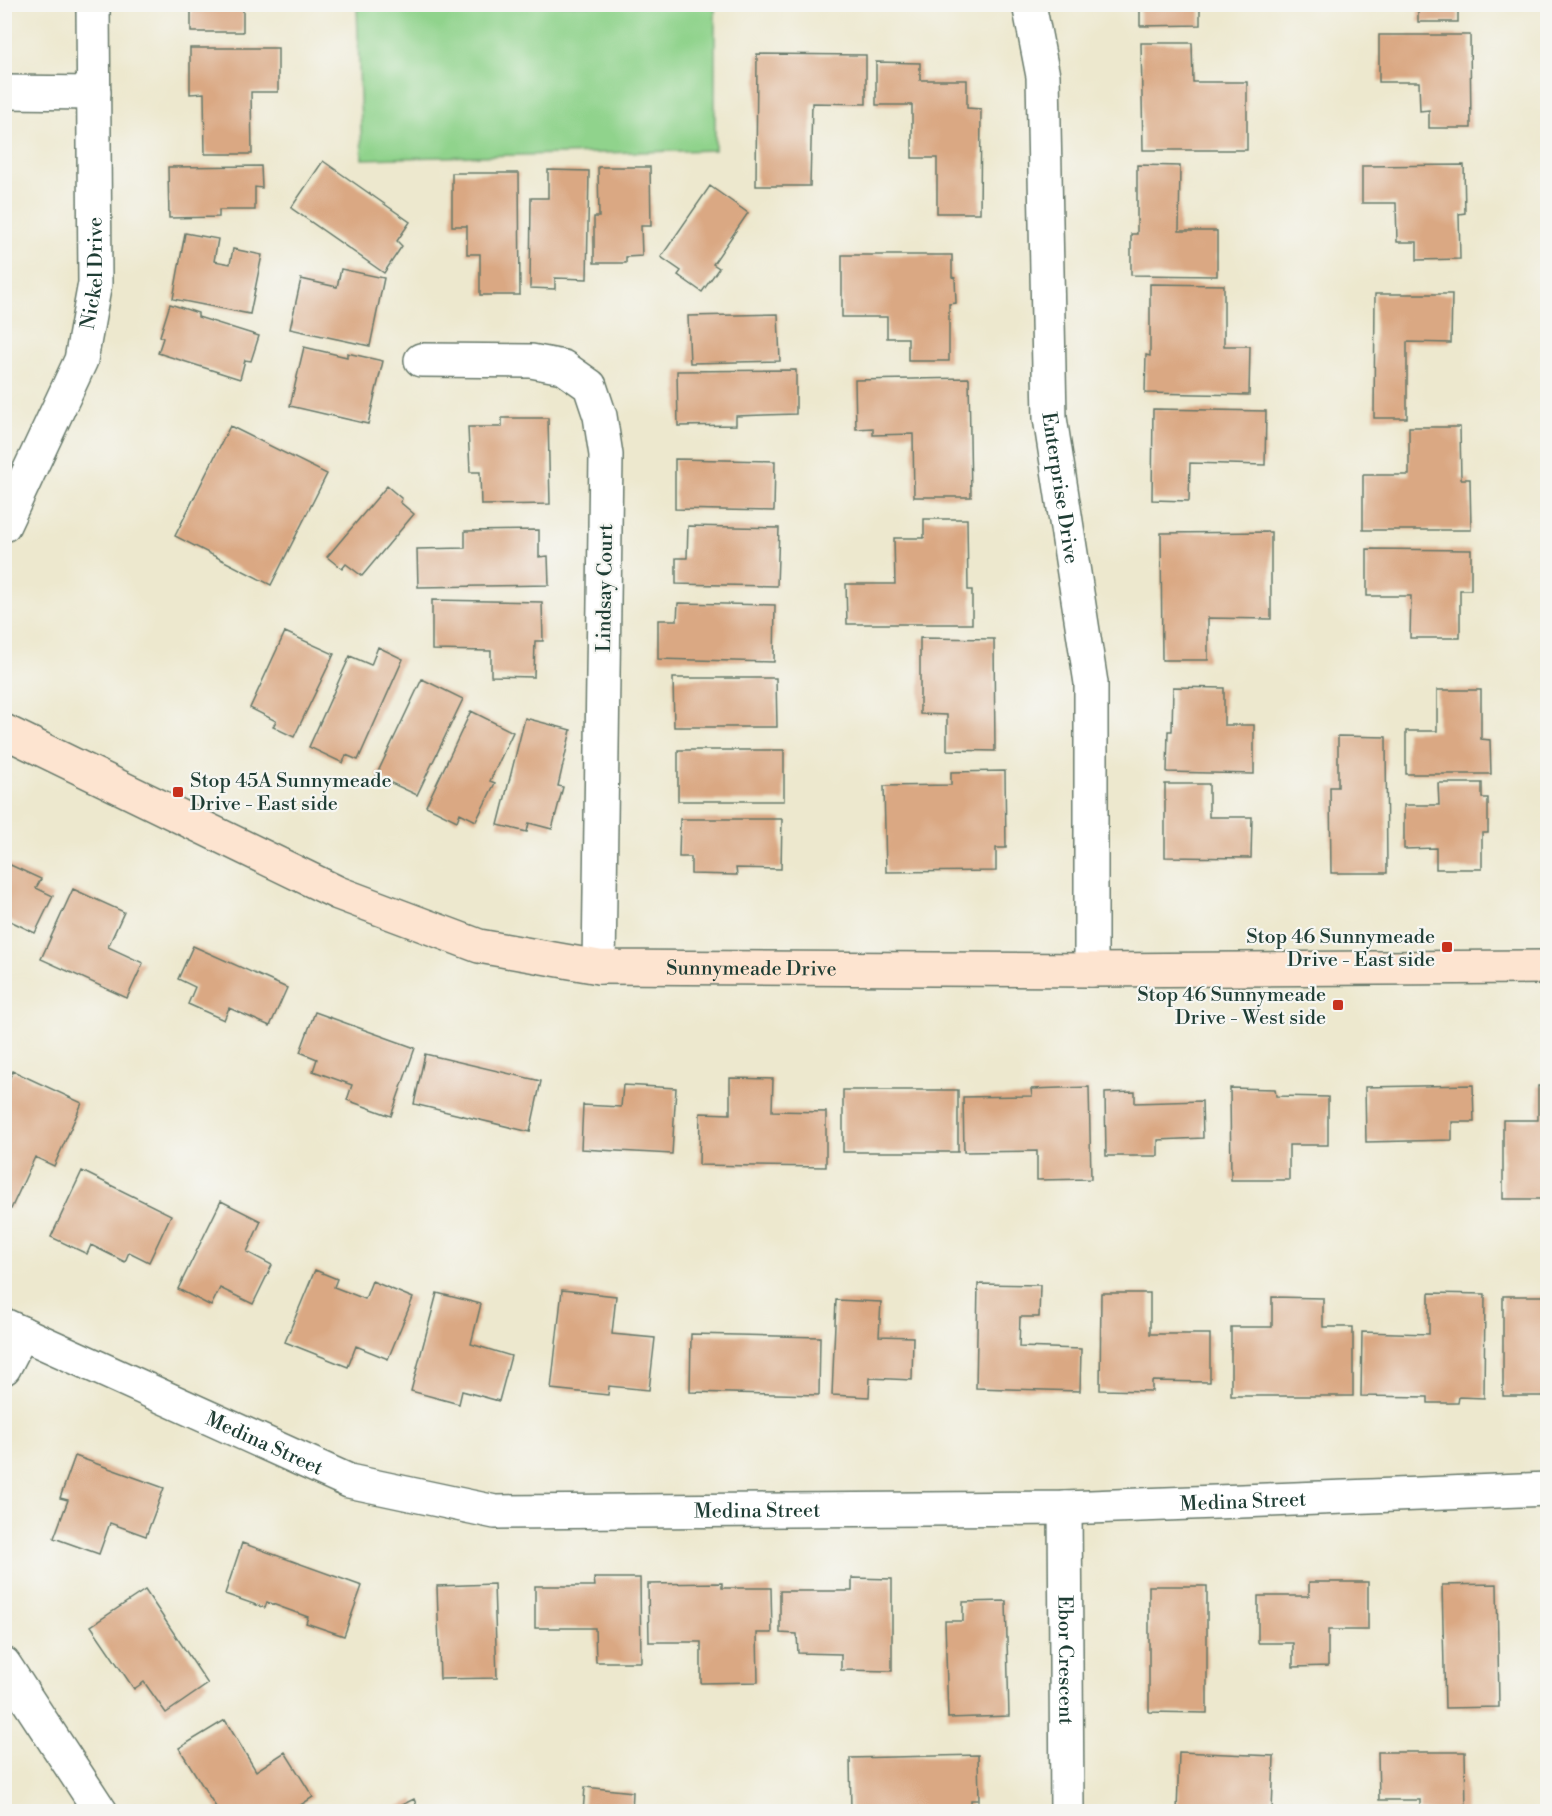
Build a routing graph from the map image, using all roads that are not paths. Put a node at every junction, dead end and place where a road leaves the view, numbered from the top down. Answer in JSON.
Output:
{"nodes":[{"id":1,"x":93,"y":4,"type":"edge"},
{"id":2,"x":1029,"y":4,"type":"edge"},
{"id":3,"x":4,"y":92,"type":"edge"},
{"id":4,"x":93,"y":93,"type":"junction"},
{"id":5,"x":421,"y":360,"type":"dead end"},
{"id":6,"x":4,"y":525,"type":"edge"},
{"id":7,"x":4,"y":731,"type":"edge"},
{"id":8,"x":599,"y":967,"type":"junction"},
{"id":9,"x":1548,"y":967,"type":"edge"},
{"id":10,"x":1091,"y":970,"type":"junction"},
{"id":11,"x":13,"y":1329,"type":"edge"},
{"id":12,"x":4,"y":1368,"type":"edge"},
{"id":13,"x":1548,"y":1489,"type":"edge"},
{"id":14,"x":1065,"y":1508,"type":"junction"},
{"id":15,"x":4,"y":1665,"type":"edge"},
{"id":16,"x":101,"y":1812,"type":"edge"},
{"id":17,"x":1067,"y":1812,"type":"edge"}],
"edges":[{"from":1,"to":4,"type":"street","name":"Nickel Drive"},
{"from":2,"to":10,"type":"street","name":"Enterprise Drive"},
{"from":3,"to":4,"type":"street"},
{"from":4,"to":6,"type":"street","name":"Nickel Drive"},
{"from":5,"to":8,"type":"street","name":"Lindsay Court"},
{"from":7,"to":8,"type":"street","name":"Sunnymeade Drive"},
{"from":8,"to":10,"type":"street","name":"Sunnymeade Drive"},
{"from":9,"to":10,"type":"street","name":"Sunnymeade Drive"},
{"from":11,"to":12,"type":"street"},
{"from":11,"to":14,"type":"street","name":"Medina Street"},
{"from":13,"to":14,"type":"street","name":"Medina Street"},
{"from":14,"to":17,"type":"street","name":"Ebor Crescent"},
{"from":15,"to":16,"type":"street"}]}
